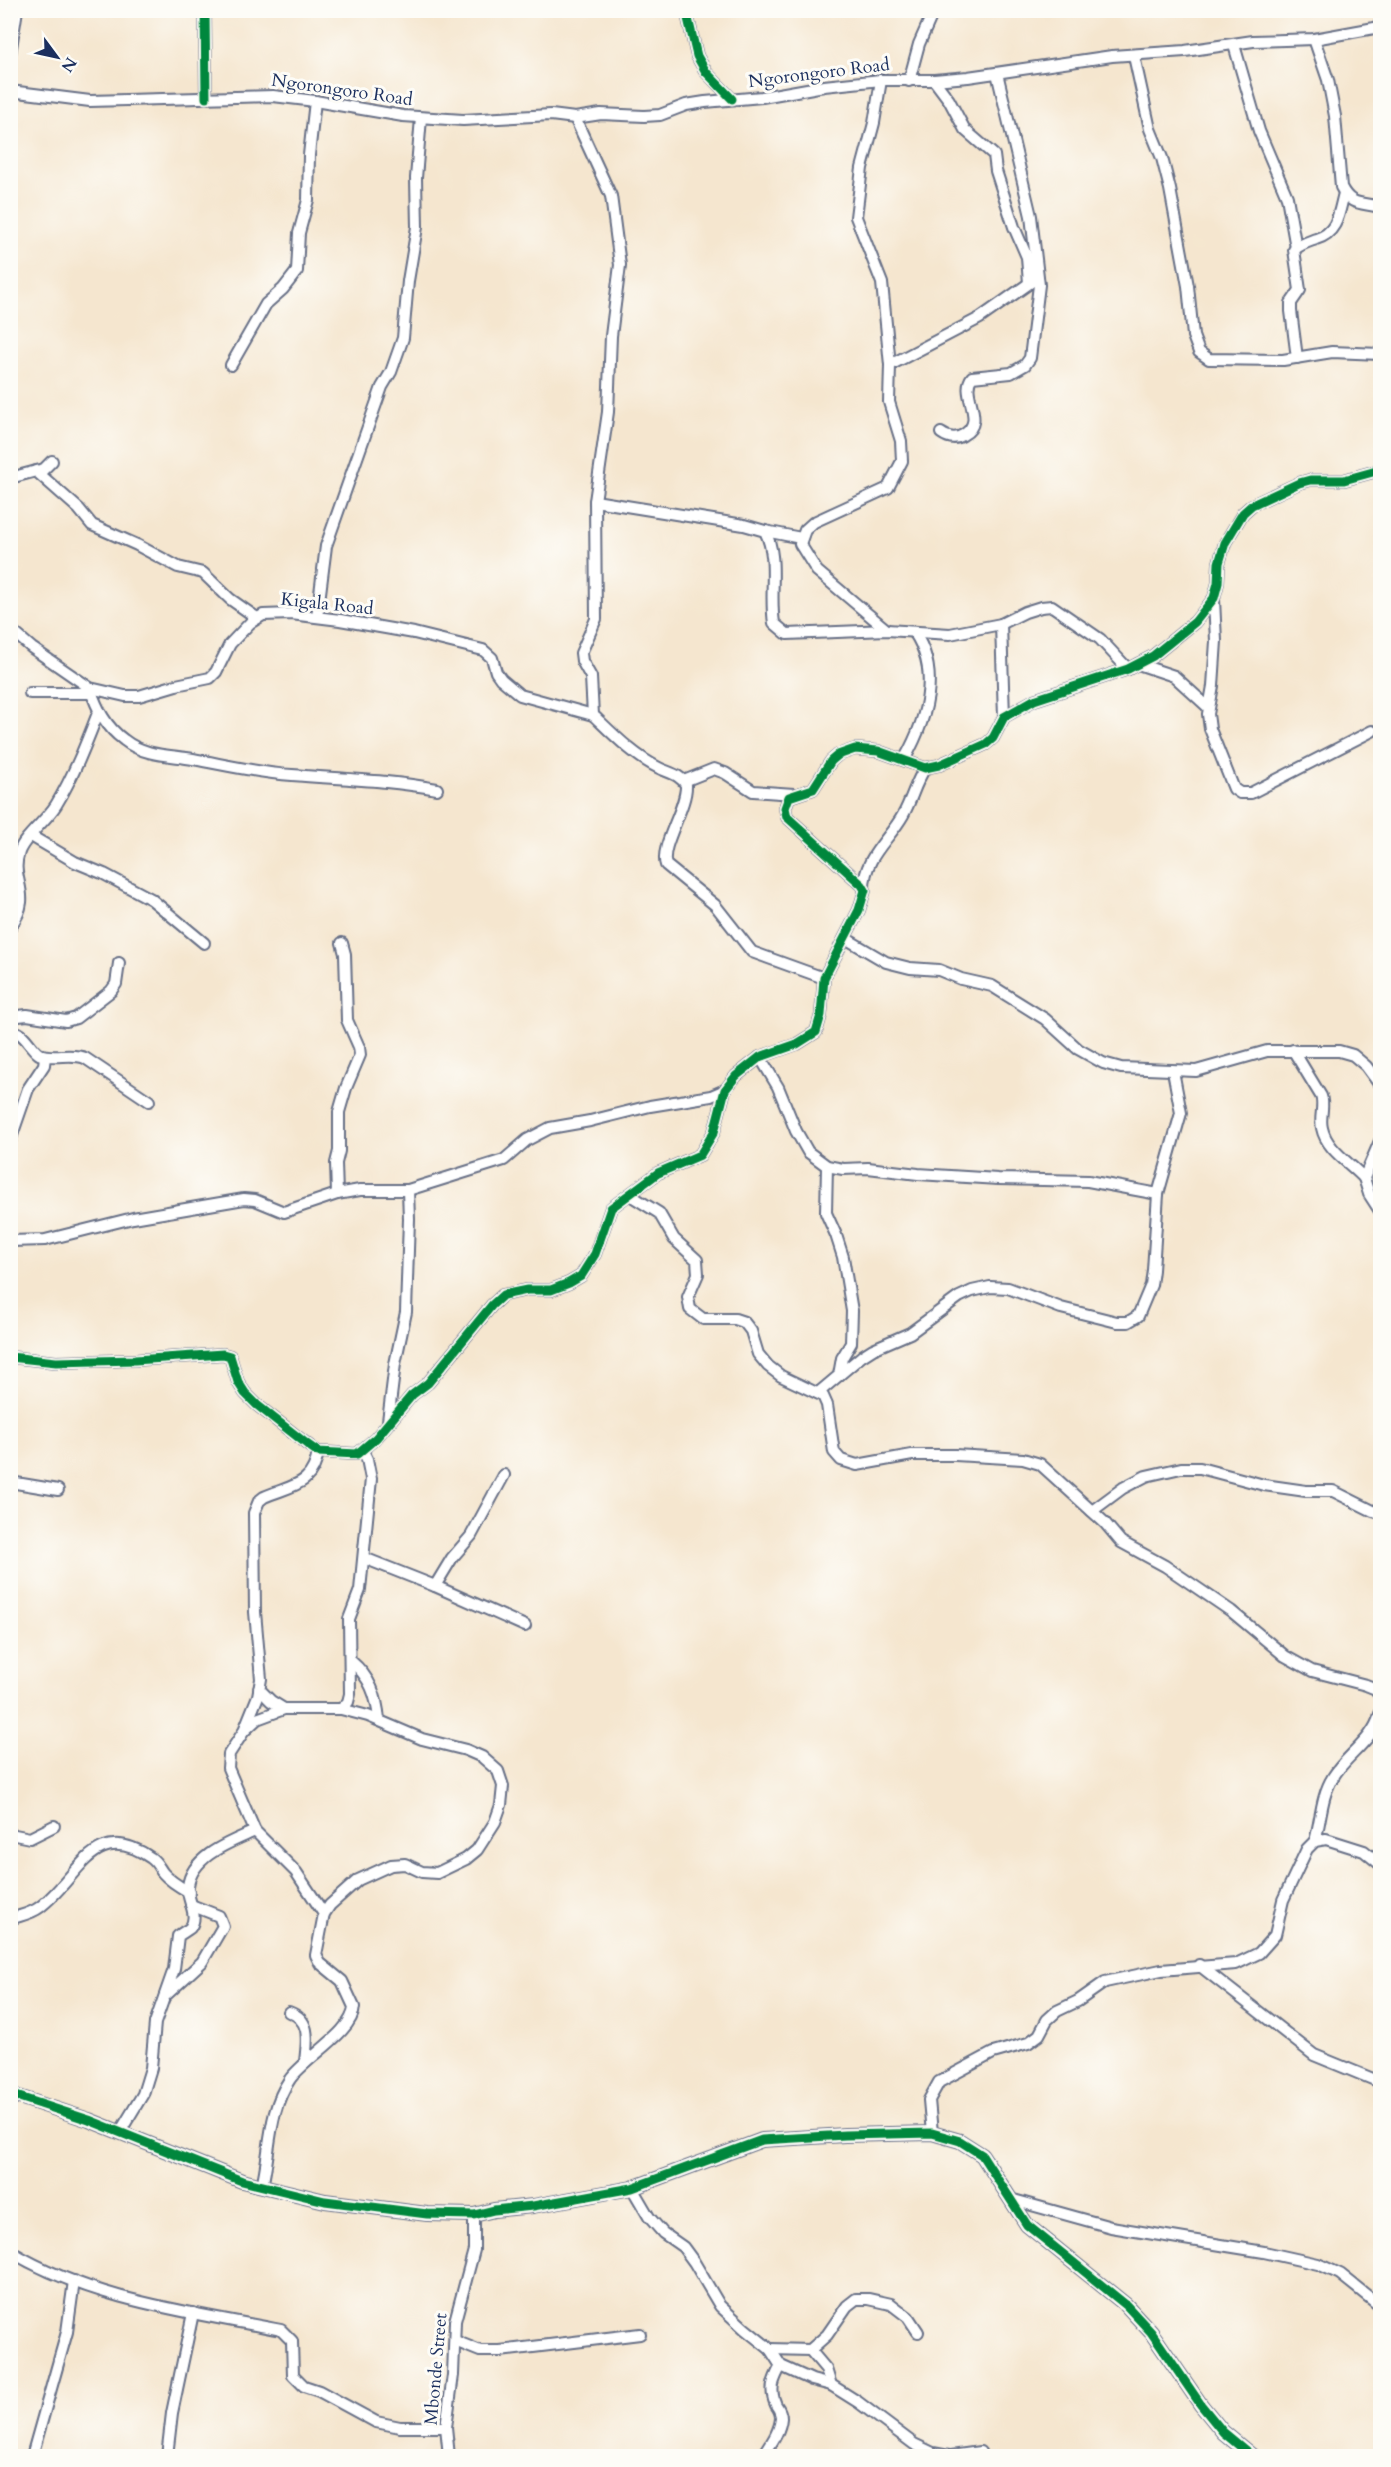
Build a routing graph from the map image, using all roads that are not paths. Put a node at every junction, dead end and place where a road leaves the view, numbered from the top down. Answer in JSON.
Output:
{"nodes":[{"id":1,"x":17,"y":10,"type":"edge"},
{"id":2,"x":205,"y":10,"type":"edge"},
{"id":3,"x":686,"y":10,"type":"edge"},
{"id":4,"x":934,"y":10,"type":"edge"},
{"id":5,"x":1380,"y":27,"type":"edge"},
{"id":6,"x":1314,"y":39,"type":"junction"},
{"id":7,"x":1234,"y":45,"type":"junction"},
{"id":8,"x":10,"y":54,"type":"edge"},
{"id":9,"x":1134,"y":56,"type":"junction"},
{"id":10,"x":997,"y":73,"type":"junction"},
{"id":11,"x":881,"y":80,"type":"junction"},
{"id":12,"x":934,"y":80,"type":"junction"},
{"id":13,"x":909,"y":81,"type":"junction"},
{"id":14,"x":10,"y":91,"type":"edge"},
{"id":15,"x":206,"y":98,"type":"junction"},
{"id":16,"x":732,"y":99,"type":"junction"},
{"id":17,"x":315,"y":101,"type":"junction"},
{"id":18,"x":421,"y":118,"type":"junction"},
{"id":19,"x":575,"y":118,"type":"junction"},
{"id":20,"x":1344,"y":193,"type":"junction"},
{"id":21,"x":1380,"y":207,"type":"edge"},
{"id":22,"x":1296,"y":248,"type":"junction"},
{"id":23,"x":1039,"y":277,"type":"junction"},
{"id":24,"x":1029,"y":283,"type":"junction"},
{"id":25,"x":1380,"y":354,"type":"edge"},
{"id":26,"x":1296,"y":358,"type":"junction"},
{"id":27,"x":890,"y":364,"type":"junction"},
{"id":28,"x":231,"y":365,"type":"dead end"},
{"id":29,"x":941,"y":433,"type":"dead end"},
{"id":30,"x":52,"y":461,"type":"dead end"},
{"id":31,"x":1380,"y":470,"type":"edge"},
{"id":32,"x":36,"y":471,"type":"junction"},
{"id":33,"x":10,"y":478,"type":"edge"},
{"id":34,"x":595,"y":501,"type":"junction"},
{"id":35,"x":765,"y":531,"type":"junction"},
{"id":36,"x":801,"y":538,"type":"junction"},
{"id":37,"x":1214,"y":598,"type":"junction"},
{"id":38,"x":317,"y":617,"type":"junction"},
{"id":39,"x":257,"y":618,"type":"junction"},
{"id":40,"x":1001,"y":624,"type":"junction"},
{"id":41,"x":10,"y":629,"type":"edge"},
{"id":42,"x":887,"y":630,"type":"junction"},
{"id":43,"x":914,"y":632,"type":"junction"},
{"id":44,"x":1133,"y":666,"type":"junction"},
{"id":45,"x":90,"y":691,"type":"junction"},
{"id":46,"x":30,"y":693,"type":"dead end"},
{"id":47,"x":1208,"y":707,"type":"junction"},
{"id":48,"x":98,"y":713,"type":"junction"},
{"id":49,"x":593,"y":715,"type":"junction"},
{"id":50,"x":1004,"y":717,"type":"junction"},
{"id":51,"x":1372,"y":731,"type":"dead end"},
{"id":52,"x":904,"y":760,"type":"junction"},
{"id":53,"x":925,"y":768,"type":"junction"},
{"id":54,"x":684,"y":781,"type":"junction"},
{"id":55,"x":437,"y":789,"type":"dead end"},
{"id":56,"x":794,"y":794,"type":"junction"},
{"id":57,"x":30,"y":836,"type":"junction"},
{"id":58,"x":864,"y":888,"type":"junction"},
{"id":59,"x":10,"y":927,"type":"edge"},
{"id":60,"x":845,"y":938,"type":"junction"},
{"id":61,"x":204,"y":943,"type":"dead end"},
{"id":62,"x":342,"y":943,"type":"dead end"},
{"id":63,"x":119,"y":963,"type":"dead end"},
{"id":64,"x":824,"y":978,"type":"junction"},
{"id":65,"x":10,"y":1017,"type":"edge"},
{"id":66,"x":10,"y":1031,"type":"edge"},
{"id":67,"x":1293,"y":1050,"type":"junction"},
{"id":68,"x":45,"y":1057,"type":"junction"},
{"id":69,"x":760,"y":1057,"type":"junction"},
{"id":70,"x":1173,"y":1071,"type":"junction"},
{"id":71,"x":1380,"y":1085,"type":"edge"},
{"id":72,"x":724,"y":1090,"type":"junction"},
{"id":73,"x":149,"y":1101,"type":"dead end"},
{"id":74,"x":10,"y":1141,"type":"edge"},
{"id":75,"x":1380,"y":1141,"type":"edge"},
{"id":76,"x":827,"y":1166,"type":"junction"},
{"id":77,"x":1364,"y":1178,"type":"junction"},
{"id":78,"x":408,"y":1190,"type":"junction"},
{"id":79,"x":337,"y":1194,"type":"junction"},
{"id":80,"x":1158,"y":1194,"type":"junction"},
{"id":81,"x":630,"y":1195,"type":"junction"},
{"id":82,"x":1380,"y":1211,"type":"edge"},
{"id":83,"x":10,"y":1241,"type":"edge"},
{"id":84,"x":10,"y":1357,"type":"edge"},
{"id":85,"x":840,"y":1375,"type":"junction"},
{"id":86,"x":818,"y":1393,"type":"junction"},
{"id":87,"x":388,"y":1420,"type":"junction"},
{"id":88,"x":363,"y":1451,"type":"junction"},
{"id":89,"x":318,"y":1452,"type":"junction"},
{"id":90,"x":504,"y":1475,"type":"dead end"},
{"id":91,"x":10,"y":1482,"type":"edge"},
{"id":92,"x":58,"y":1490,"type":"dead end"},
{"id":93,"x":1092,"y":1511,"type":"junction"},
{"id":94,"x":1380,"y":1513,"type":"edge"},
{"id":95,"x":364,"y":1558,"type":"junction"},
{"id":96,"x":435,"y":1586,"type":"junction"},
{"id":97,"x":525,"y":1626,"type":"dead end"},
{"id":98,"x":351,"y":1661,"type":"junction"},
{"id":99,"x":259,"y":1689,"type":"junction"},
{"id":100,"x":1380,"y":1696,"type":"edge"},
{"id":101,"x":284,"y":1709,"type":"junction"},
{"id":102,"x":341,"y":1709,"type":"junction"},
{"id":103,"x":1380,"y":1714,"type":"edge"},
{"id":104,"x":378,"y":1720,"type":"junction"},
{"id":105,"x":244,"y":1731,"type":"junction"},
{"id":106,"x":54,"y":1826,"type":"dead end"},
{"id":107,"x":255,"y":1831,"type":"junction"},
{"id":108,"x":10,"y":1834,"type":"edge"},
{"id":109,"x":1315,"y":1841,"type":"junction"},
{"id":110,"x":1380,"y":1864,"type":"edge"},
{"id":111,"x":189,"y":1892,"type":"junction"},
{"id":112,"x":191,"y":1905,"type":"junction"},
{"id":113,"x":324,"y":1914,"type":"junction"},
{"id":114,"x":10,"y":1919,"type":"edge"},
{"id":115,"x":1199,"y":1965,"type":"junction"},
{"id":116,"x":164,"y":1997,"type":"junction"},
{"id":117,"x":288,"y":2012,"type":"dead end"},
{"id":118,"x":305,"y":2062,"type":"junction"},
{"id":119,"x":1380,"y":2082,"type":"edge"},
{"id":120,"x":10,"y":2094,"type":"edge"},
{"id":121,"x":120,"y":2132,"type":"junction"},
{"id":122,"x":932,"y":2133,"type":"junction"},
{"id":123,"x":262,"y":2186,"type":"junction"},
{"id":124,"x":632,"y":2188,"type":"junction"},
{"id":125,"x":1010,"y":2199,"type":"junction"},
{"id":126,"x":474,"y":2215,"type":"junction"},
{"id":127,"x":10,"y":2251,"type":"edge"},
{"id":128,"x":74,"y":2281,"type":"junction"},
{"id":129,"x":1380,"y":2306,"type":"edge"},
{"id":130,"x":193,"y":2313,"type":"junction"},
{"id":131,"x":918,"y":2332,"type":"dead end"},
{"id":132,"x":640,"y":2334,"type":"dead end"},
{"id":133,"x":455,"y":2341,"type":"junction"},
{"id":134,"x":770,"y":2349,"type":"junction"},
{"id":135,"x":810,"y":2350,"type":"junction"},
{"id":136,"x":781,"y":2366,"type":"junction"},
{"id":137,"x":831,"y":2385,"type":"junction"},
{"id":138,"x":446,"y":2427,"type":"junction"},
{"id":139,"x":980,"y":2452,"type":"dead end"},
{"id":140,"x":32,"y":2457,"type":"edge"},
{"id":141,"x":166,"y":2457,"type":"edge"},
{"id":142,"x":449,"y":2457,"type":"edge"},
{"id":143,"x":763,"y":2457,"type":"edge"},
{"id":144,"x":950,"y":2457,"type":"edge"},
{"id":145,"x":1252,"y":2457,"type":"edge"}],
"edges":[{"from":1,"to":8,"type":"street"},
{"from":2,"to":15,"type":"street"},
{"from":3,"to":16,"type":"street"},
{"from":4,"to":13,"type":"street"},
{"from":5,"to":6,"type":"street","name":"Ngorongoro Road"},
{"from":6,"to":7,"type":"street","name":"Ngorongoro Road"},
{"from":6,"to":20,"type":"street"},
{"from":7,"to":9,"type":"street","name":"Ngorongoro Road"},
{"from":7,"to":22,"type":"street"},
{"from":9,"to":10,"type":"street","name":"Ngorongoro Road"},
{"from":9,"to":26,"type":"street"},
{"from":10,"to":12,"type":"street","name":"Ngorongoro Road"},
{"from":10,"to":23,"type":"street"},
{"from":11,"to":13,"type":"street","name":"Ngorongoro Road"},
{"from":11,"to":16,"type":"street","name":"Ngorongoro Road"},
{"from":11,"to":27,"type":"street"},
{"from":12,"to":13,"type":"street","name":"Ngorongoro Road"},
{"from":12,"to":24,"type":"street"},
{"from":14,"to":15,"type":"street","name":"Ngorongoro Road"},
{"from":15,"to":17,"type":"street","name":"Ngorongoro Road"},
{"from":16,"to":19,"type":"street","name":"Ngorongoro Road"},
{"from":17,"to":18,"type":"street","name":"Ngorongoro Road"},
{"from":17,"to":28,"type":"street"},
{"from":18,"to":19,"type":"street","name":"Ngorongoro Road"},
{"from":18,"to":38,"type":"street"},
{"from":19,"to":34,"type":"street"},
{"from":20,"to":21,"type":"street"},
{"from":20,"to":22,"type":"street"},
{"from":22,"to":26,"type":"street"},
{"from":23,"to":24,"type":"street"},
{"from":23,"to":29,"type":"street"},
{"from":24,"to":27,"type":"street"},
{"from":25,"to":26,"type":"street"},
{"from":27,"to":36,"type":"street"},
{"from":30,"to":32,"type":"street"},
{"from":31,"to":37,"type":"street"},
{"from":32,"to":33,"type":"street"},
{"from":32,"to":39,"type":"street"},
{"from":34,"to":35,"type":"street"},
{"from":34,"to":49,"type":"street"},
{"from":35,"to":36,"type":"street"},
{"from":35,"to":42,"type":"street"},
{"from":36,"to":42,"type":"street"},
{"from":37,"to":44,"type":"street"},
{"from":37,"to":47,"type":"street"},
{"from":38,"to":39,"type":"street","name":"Kigala Road"},
{"from":38,"to":49,"type":"street","name":"Kigala Road"},
{"from":39,"to":45,"type":"street","name":"Kigala Road"},
{"from":40,"to":43,"type":"street"},
{"from":40,"to":44,"type":"street"},
{"from":40,"to":50,"type":"street"},
{"from":41,"to":45,"type":"street","name":"Kigala Road"},
{"from":42,"to":43,"type":"street"},
{"from":43,"to":52,"type":"street"},
{"from":44,"to":47,"type":"street"},
{"from":44,"to":50,"type":"street"},
{"from":45,"to":46,"type":"street"},
{"from":45,"to":48,"type":"street"},
{"from":47,"to":51,"type":"street"},
{"from":48,"to":55,"type":"street"},
{"from":48,"to":57,"type":"street"},
{"from":49,"to":54,"type":"street"},
{"from":50,"to":53,"type":"street"},
{"from":52,"to":53,"type":"street"},
{"from":52,"to":56,"type":"street"},
{"from":53,"to":58,"type":"street"},
{"from":54,"to":56,"type":"street"},
{"from":54,"to":64,"type":"street"},
{"from":56,"to":58,"type":"street"},
{"from":57,"to":59,"type":"street"},
{"from":57,"to":61,"type":"street"},
{"from":58,"to":60,"type":"street"},
{"from":60,"to":64,"type":"street"},
{"from":60,"to":70,"type":"street"},
{"from":62,"to":79,"type":"street"},
{"from":63,"to":65,"type":"street"},
{"from":64,"to":69,"type":"street"},
{"from":66,"to":68,"type":"street"},
{"from":67,"to":70,"type":"street"},
{"from":67,"to":71,"type":"street"},
{"from":67,"to":77,"type":"street"},
{"from":68,"to":73,"type":"street"},
{"from":68,"to":74,"type":"street"},
{"from":69,"to":72,"type":"street"},
{"from":69,"to":76,"type":"street"},
{"from":70,"to":80,"type":"street"},
{"from":72,"to":78,"type":"street"},
{"from":72,"to":81,"type":"street"},
{"from":75,"to":77,"type":"street"},
{"from":76,"to":80,"type":"street"},
{"from":76,"to":85,"type":"street"},
{"from":77,"to":82,"type":"street"},
{"from":78,"to":79,"type":"street"},
{"from":78,"to":87,"type":"street"},
{"from":79,"to":83,"type":"street"},
{"from":80,"to":85,"type":"street"},
{"from":81,"to":86,"type":"street"},
{"from":81,"to":87,"type":"street"},
{"from":84,"to":89,"type":"street"},
{"from":85,"to":86,"type":"street"},
{"from":86,"to":93,"type":"street"},
{"from":87,"to":88,"type":"street"},
{"from":88,"to":89,"type":"street"},
{"from":88,"to":95,"type":"street"},
{"from":89,"to":99,"type":"street"},
{"from":90,"to":96,"type":"street"},
{"from":91,"to":92,"type":"street"},
{"from":93,"to":94,"type":"street"},
{"from":93,"to":100,"type":"street"},
{"from":95,"to":96,"type":"street"},
{"from":95,"to":98,"type":"street"},
{"from":96,"to":97,"type":"street"},
{"from":98,"to":102,"type":"street"},
{"from":98,"to":104,"type":"street"},
{"from":99,"to":101,"type":"street"},
{"from":99,"to":105,"type":"street"},
{"from":101,"to":102,"type":"street"},
{"from":101,"to":105,"type":"street"},
{"from":102,"to":104,"type":"street"},
{"from":103,"to":109,"type":"street"},
{"from":104,"to":113,"type":"street"},
{"from":105,"to":107,"type":"street"},
{"from":106,"to":108,"type":"street"},
{"from":107,"to":111,"type":"street"},
{"from":107,"to":113,"type":"street"},
{"from":109,"to":110,"type":"street"},
{"from":109,"to":115,"type":"street"},
{"from":111,"to":112,"type":"street"},
{"from":111,"to":114,"type":"street"},
{"from":112,"to":116,"type":"street"},
{"from":112,"to":116,"type":"street"},
{"from":113,"to":118,"type":"street"},
{"from":115,"to":119,"type":"street"},
{"from":115,"to":122,"type":"street"},
{"from":116,"to":121,"type":"street"},
{"from":117,"to":118,"type":"street"},
{"from":118,"to":123,"type":"street"},
{"from":120,"to":121,"type":"street"},
{"from":121,"to":123,"type":"street"},
{"from":122,"to":124,"type":"street"},
{"from":122,"to":125,"type":"street"},
{"from":123,"to":126,"type":"street"},
{"from":124,"to":126,"type":"street"},
{"from":124,"to":134,"type":"street"},
{"from":125,"to":129,"type":"street"},
{"from":125,"to":145,"type":"street"},
{"from":126,"to":133,"type":"street","name":"Mbonde Street"},
{"from":127,"to":128,"type":"street"},
{"from":128,"to":130,"type":"street"},
{"from":128,"to":140,"type":"street"},
{"from":130,"to":138,"type":"street"},
{"from":130,"to":141,"type":"street"},
{"from":131,"to":135,"type":"street"},
{"from":132,"to":133,"type":"street"},
{"from":133,"to":138,"type":"street","name":"Mbonde Street"},
{"from":134,"to":135,"type":"street"},
{"from":134,"to":136,"type":"street"},
{"from":135,"to":137,"type":"street"},
{"from":136,"to":137,"type":"street"},
{"from":136,"to":143,"type":"street"},
{"from":137,"to":144,"type":"street"},
{"from":138,"to":142,"type":"street","name":"Mbonde Street"},
{"from":139,"to":144,"type":"street"}]}
